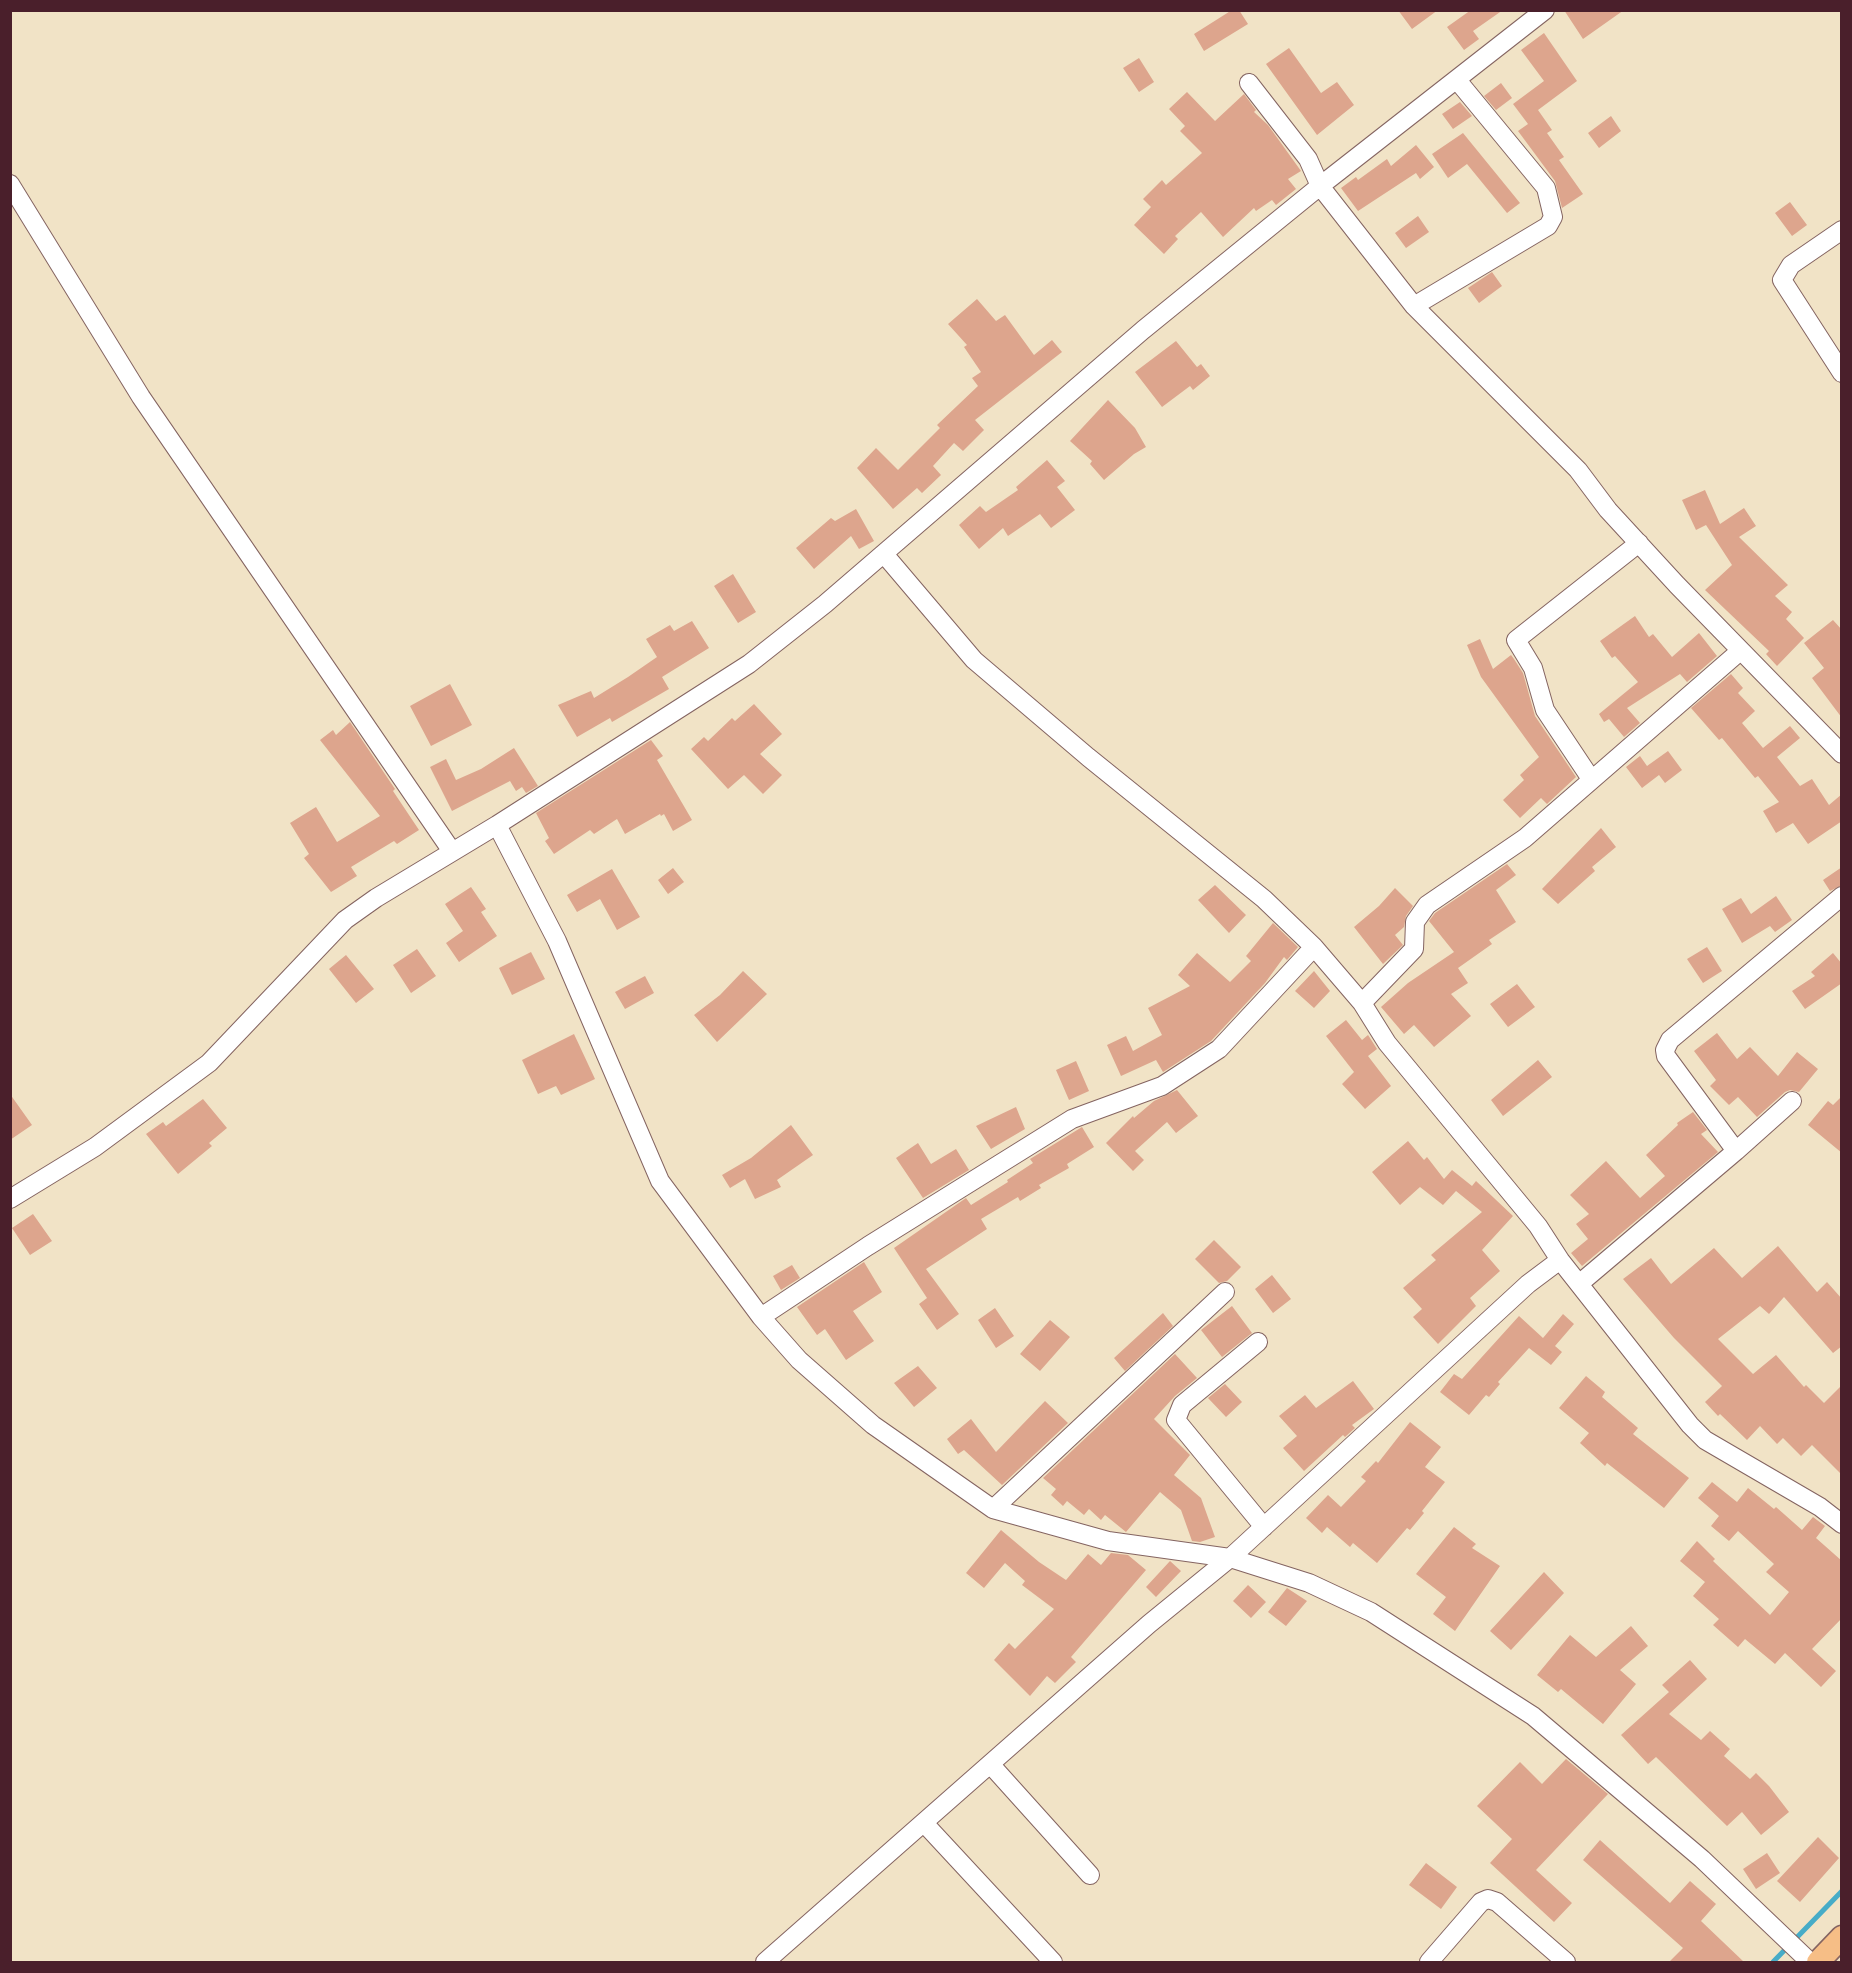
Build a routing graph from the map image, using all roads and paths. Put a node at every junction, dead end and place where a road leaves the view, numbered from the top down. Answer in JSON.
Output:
{"nodes":[{"id":1,"x":1545,"y":10,"type":"edge"},
{"id":2,"x":1457,"y":80,"type":"junction"},
{"id":3,"x":1249,"y":83,"type":"dead end"},
{"id":4,"x":10,"y":184,"type":"edge"},
{"id":5,"x":1320,"y":186,"type":"junction"},
{"id":6,"x":1842,"y":230,"type":"edge"},
{"id":7,"x":1414,"y":306,"type":"junction"},
{"id":8,"x":1842,"y":373,"type":"edge"},
{"id":9,"x":1639,"y":543,"type":"junction"},
{"id":10,"x":884,"y":554,"type":"junction"},
{"id":11,"x":1739,"y":652,"type":"junction"},
{"id":12,"x":1842,"y":754,"type":"edge"},
{"id":13,"x":1591,"y":779,"type":"junction"},
{"id":14,"x":497,"y":825,"type":"junction"},
{"id":15,"x":451,"y":850,"type":"junction"},
{"id":16,"x":1842,"y":896,"type":"edge"},
{"id":17,"x":1314,"y":947,"type":"junction"},
{"id":18,"x":1362,"y":1003,"type":"junction"},
{"id":19,"x":1792,"y":1101,"type":"dead end"},
{"id":20,"x":1736,"y":1151,"type":"junction"},
{"id":21,"x":10,"y":1199,"type":"edge"},
{"id":22,"x":1560,"y":1260,"type":"junction"},
{"id":23,"x":1579,"y":1284,"type":"junction"},
{"id":24,"x":1225,"y":1292,"type":"dead end"},
{"id":25,"x":761,"y":1317,"type":"junction"},
{"id":26,"x":1258,"y":1342,"type":"dead end"},
{"id":27,"x":993,"y":1509,"type":"junction"},
{"id":28,"x":1842,"y":1524,"type":"edge"},
{"id":29,"x":1264,"y":1527,"type":"junction"},
{"id":30,"x":1230,"y":1558,"type":"junction"},
{"id":31,"x":991,"y":1765,"type":"junction"},
{"id":32,"x":924,"y":1824,"type":"junction"},
{"id":33,"x":1090,"y":1875,"type":"dead end"},
{"id":34,"x":1842,"y":1937,"type":"edge"},
{"id":35,"x":1810,"y":1959,"type":"edge"},
{"id":36,"x":765,"y":1962,"type":"edge"},
{"id":37,"x":1053,"y":1962,"type":"edge"},
{"id":38,"x":1430,"y":1962,"type":"edge"},
{"id":39,"x":1566,"y":1962,"type":"edge"}],
"edges":[{"from":1,"to":2,"type":"street"},
{"from":2,"to":5,"type":"street"},
{"from":2,"to":7,"type":"street"},
{"from":3,"to":5,"type":"street"},
{"from":4,"to":15,"type":"street"},
{"from":5,"to":7,"type":"street"},
{"from":5,"to":10,"type":"street"},
{"from":6,"to":8,"type":"street"},
{"from":7,"to":9,"type":"street"},
{"from":9,"to":11,"type":"street"},
{"from":9,"to":13,"type":"street"},
{"from":10,"to":14,"type":"street"},
{"from":10,"to":17,"type":"street"},
{"from":11,"to":12,"type":"street"},
{"from":11,"to":13,"type":"street"},
{"from":13,"to":18,"type":"street"},
{"from":14,"to":15,"type":"street"},
{"from":14,"to":25,"type":"street"},
{"from":15,"to":21,"type":"street"},
{"from":16,"to":20,"type":"street"},
{"from":17,"to":18,"type":"street"},
{"from":17,"to":25,"type":"street"},
{"from":18,"to":22,"type":"street"},
{"from":19,"to":20,"type":"street"},
{"from":20,"to":23,"type":"street"},
{"from":22,"to":23,"type":"street"},
{"from":22,"to":29,"type":"street"},
{"from":23,"to":28,"type":"street"},
{"from":24,"to":27,"type":"street"},
{"from":25,"to":27,"type":"street"},
{"from":26,"to":29,"type":"street"},
{"from":27,"to":30,"type":"street"},
{"from":29,"to":30,"type":"street"},
{"from":30,"to":31,"type":"street"},
{"from":30,"to":35,"type":"street"},
{"from":31,"to":32,"type":"street"},
{"from":31,"to":33,"type":"street"},
{"from":32,"to":36,"type":"street"},
{"from":32,"to":37,"type":"street"},
{"from":34,"to":35,"type":"main road"},
{"from":38,"to":39,"type":"street"}]}
